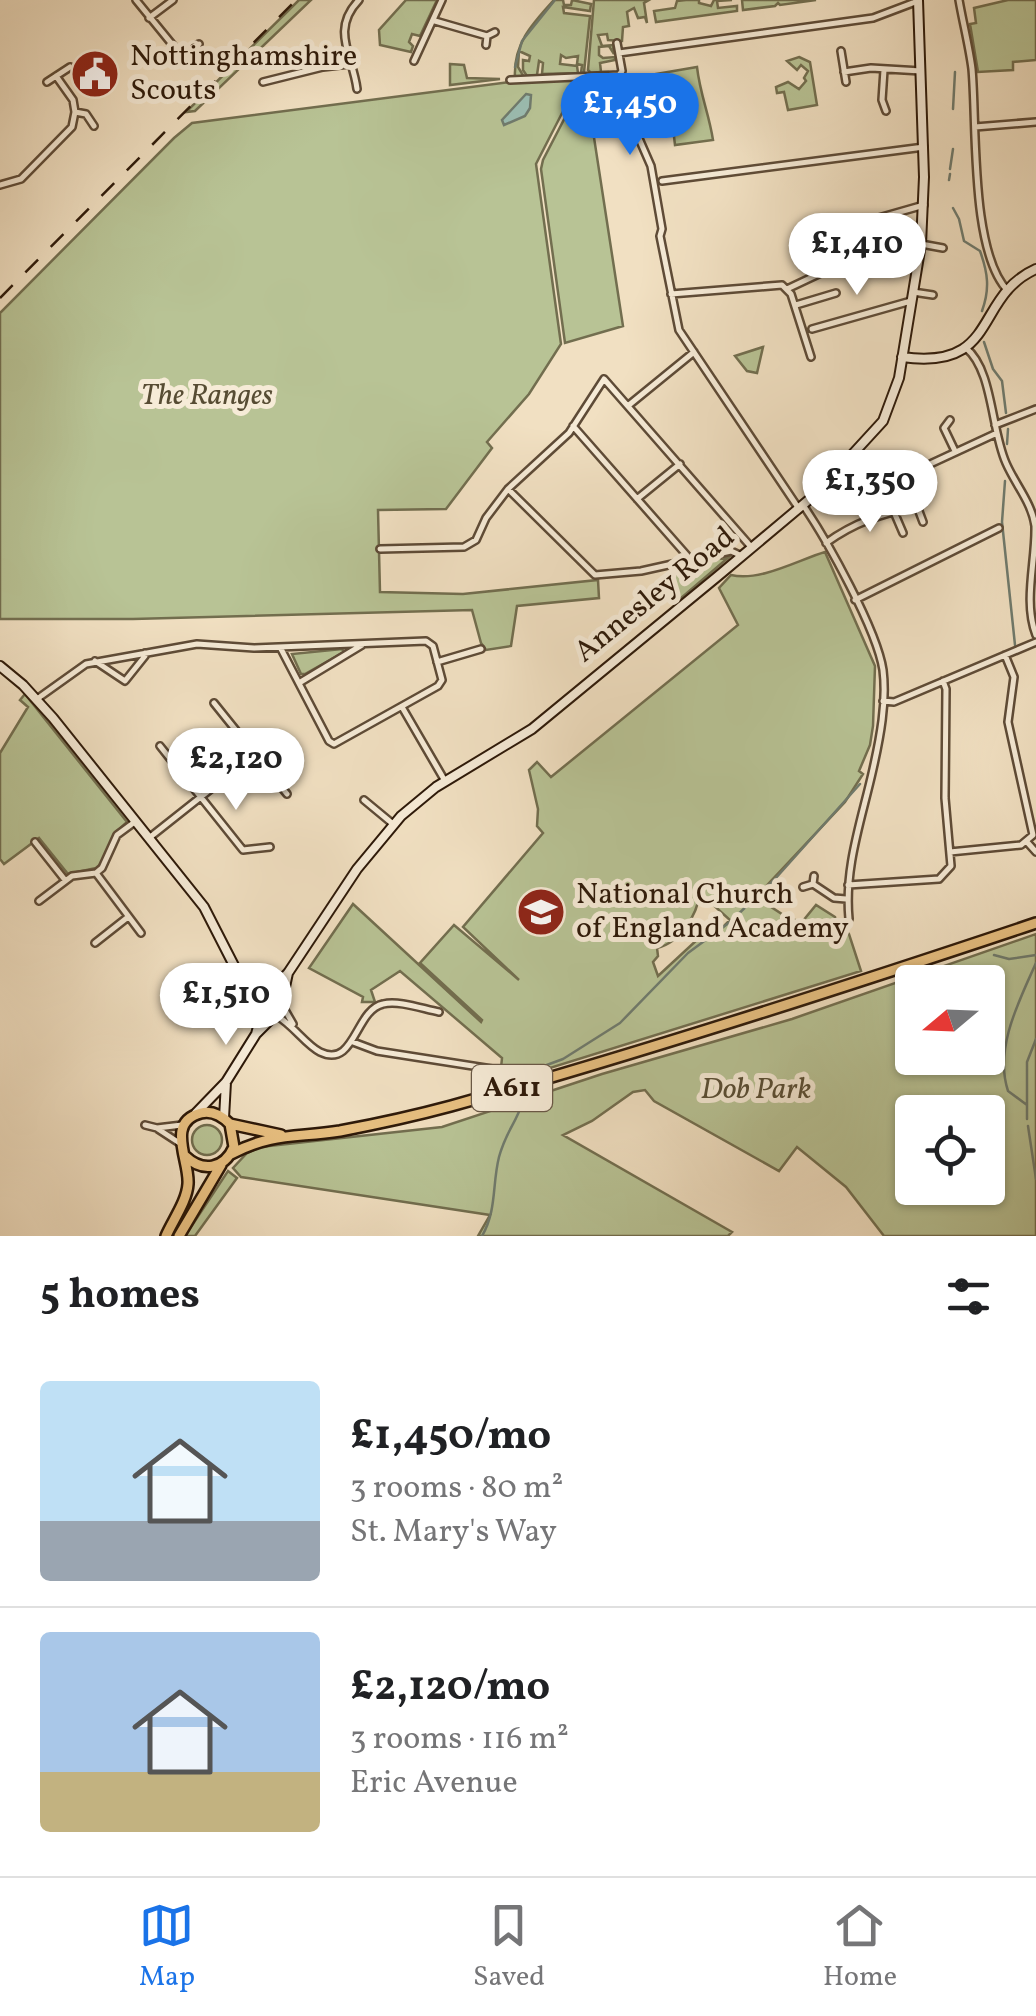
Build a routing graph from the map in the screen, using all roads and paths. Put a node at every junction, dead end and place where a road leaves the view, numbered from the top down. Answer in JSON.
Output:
{"nodes":[{"id":1,"x":136,"y":0,"type":"edge"},
{"id":2,"x":174,"y":0,"type":"edge"},
{"id":3,"x":359,"y":0,"type":"edge"},
{"id":4,"x":442,"y":0,"type":"edge"},
{"id":5,"x":918,"y":0,"type":"edge"},
{"id":6,"x":959,"y":0,"type":"edge"},
{"id":7,"x":150,"y":18,"type":"junction"},
{"id":8,"x":435,"y":21,"type":"junction"},
{"id":9,"x":495,"y":32,"type":"dead end"},
{"id":10,"x":487,"y":36,"type":"junction"},
{"id":11,"x":617,"y":43,"type":"dead end"},
{"id":12,"x":200,"y":44,"type":"dead end"},
{"id":13,"x":486,"y":45,"type":"dead end"},
{"id":14,"x":841,"y":51,"type":"dead end"},
{"id":15,"x":619,"y":52,"type":"junction"},
{"id":16,"x":180,"y":54,"type":"junction"},
{"id":17,"x":414,"y":60,"type":"dead end"},
{"id":18,"x":178,"y":63,"type":"dead end"},
{"id":19,"x":349,"y":64,"type":"junction"},
{"id":20,"x":70,"y":66,"type":"dead end"},
{"id":21,"x":295,"y":66,"type":"dead end"},
{"id":22,"x":884,"y":70,"type":"junction"},
{"id":23,"x":921,"y":71,"type":"junction"},
{"id":24,"x":844,"y":72,"type":"junction"},
{"id":25,"x":298,"y":74,"type":"junction"},
{"id":26,"x":56,"y":76,"type":"junction"},
{"id":27,"x":510,"y":80,"type":"dead end"},
{"id":28,"x":47,"y":82,"type":"dead end"},
{"id":29,"x":263,"y":82,"type":"dead end"},
{"id":30,"x":348,"y":82,"type":"dead end"},
{"id":31,"x":614,"y":82,"type":"junction"},
{"id":32,"x":846,"y":82,"type":"dead end"},
{"id":33,"x":882,"y":107,"type":"dead end"},
{"id":34,"x":76,"y":112,"type":"junction"},
{"id":35,"x":1036,"y":122,"type":"edge"},
{"id":36,"x":94,"y":126,"type":"dead end"},
{"id":37,"x":975,"y":126,"type":"junction"},
{"id":38,"x":924,"y":147,"type":"junction"},
{"id":39,"x":662,"y":181,"type":"dead end"},
{"id":40,"x":0,"y":185,"type":"edge"},
{"id":41,"x":924,"y":205,"type":"junction"},
{"id":42,"x":844,"y":218,"type":"dead end"},
{"id":43,"x":838,"y":236,"type":"dead end"},
{"id":44,"x":872,"y":236,"type":"dead end"},
{"id":45,"x":921,"y":244,"type":"junction"},
{"id":46,"x":943,"y":248,"type":"dead end"},
{"id":47,"x":848,"y":262,"type":"junction"},
{"id":48,"x":1036,"y":269,"type":"edge"},
{"id":49,"x":787,"y":288,"type":"junction"},
{"id":50,"x":1008,"y":291,"type":"junction"},
{"id":51,"x":836,"y":293,"type":"dead end"},
{"id":52,"x":671,"y":294,"type":"junction"},
{"id":53,"x":912,"y":296,"type":"junction"},
{"id":54,"x":934,"y":296,"type":"dead end"},
{"id":55,"x":795,"y":305,"type":"junction"},
{"id":56,"x":812,"y":329,"type":"dead end"},
{"id":57,"x":966,"y":348,"type":"junction"},
{"id":58,"x":694,"y":352,"type":"junction"},
{"id":59,"x":902,"y":356,"type":"junction"},
{"id":60,"x":810,"y":357,"type":"dead end"},
{"id":61,"x":629,"y":405,"type":"junction"},
{"id":62,"x":1036,"y":409,"type":"edge"},
{"id":63,"x":950,"y":420,"type":"dead end"},
{"id":64,"x":995,"y":425,"type":"junction"},
{"id":65,"x":573,"y":426,"type":"junction"},
{"id":66,"x":997,"y":433,"type":"junction"},
{"id":67,"x":955,"y":452,"type":"junction"},
{"id":68,"x":918,"y":458,"type":"dead end"},
{"id":69,"x":680,"y":464,"type":"junction"},
{"id":70,"x":508,"y":489,"type":"junction"},
{"id":71,"x":637,"y":500,"type":"junction"},
{"id":72,"x":801,"y":507,"type":"junction"},
{"id":73,"x":894,"y":511,"type":"junction"},
{"id":74,"x":1034,"y":513,"type":"edge"},
{"id":75,"x":924,"y":522,"type":"dead end"},
{"id":76,"x":998,"y":528,"type":"dead end"},
{"id":77,"x":903,"y":532,"type":"dead end"},
{"id":78,"x":826,"y":543,"type":"junction"},
{"id":79,"x":380,"y":548,"type":"dead end"},
{"id":80,"x":752,"y":548,"type":"junction"},
{"id":81,"x":742,"y":556,"type":"junction"},
{"id":82,"x":690,"y":560,"type":"junction"},
{"id":83,"x":856,"y":600,"type":"junction"},
{"id":84,"x":1036,"y":638,"type":"edge"},
{"id":85,"x":365,"y":643,"type":"junction"},
{"id":86,"x":280,"y":647,"type":"junction"},
{"id":87,"x":482,"y":649,"type":"dead end"},
{"id":88,"x":144,"y":652,"type":"junction"},
{"id":89,"x":1005,"y":655,"type":"junction"},
{"id":90,"x":96,"y":660,"type":"junction"},
{"id":91,"x":437,"y":662,"type":"junction"},
{"id":92,"x":0,"y":666,"type":"edge"},
{"id":93,"x":944,"y":681,"type":"junction"},
{"id":94,"x":299,"y":683,"type":"junction"},
{"id":95,"x":37,"y":699,"type":"junction"},
{"id":96,"x":883,"y":701,"type":"junction"},
{"id":97,"x":214,"y":702,"type":"dead end"},
{"id":98,"x":402,"y":706,"type":"junction"},
{"id":99,"x":160,"y":746,"type":"dead end"},
{"id":100,"x":255,"y":754,"type":"junction"},
{"id":101,"x":446,"y":781,"type":"junction"},
{"id":102,"x":288,"y":794,"type":"dead end"},
{"id":103,"x":201,"y":797,"type":"junction"},
{"id":104,"x":364,"y":800,"type":"dead end"},
{"id":105,"x":136,"y":821,"type":"junction"},
{"id":106,"x":393,"y":824,"type":"junction"},
{"id":107,"x":150,"y":838,"type":"junction"},
{"id":108,"x":35,"y":842,"type":"dead end"},
{"id":109,"x":270,"y":847,"type":"dead end"},
{"id":110,"x":1032,"y":848,"type":"edge"},
{"id":111,"x":950,"y":852,"type":"junction"},
{"id":112,"x":96,"y":873,"type":"junction"},
{"id":113,"x":65,"y":880,"type":"junction"},
{"id":114,"x":848,"y":885,"type":"junction"},
{"id":115,"x":804,"y":887,"type":"dead end"},
{"id":116,"x":847,"y":898,"type":"junction"},
{"id":117,"x":39,"y":901,"type":"dead end"},
{"id":118,"x":128,"y":917,"type":"junction"},
{"id":119,"x":848,"y":919,"type":"dead end"},
{"id":120,"x":1036,"y":922,"type":"edge"},
{"id":121,"x":96,"y":929,"type":"dead end"},
{"id":122,"x":142,"y":933,"type":"dead end"},
{"id":123,"x":102,"y":937,"type":"junction"},
{"id":124,"x":94,"y":943,"type":"dead end"},
{"id":125,"x":288,"y":973,"type":"junction"},
{"id":126,"x":245,"y":986,"type":"junction"},
{"id":127,"x":268,"y":993,"type":"junction"},
{"id":128,"x":427,"y":999,"type":"dead end"},
{"id":129,"x":282,"y":1003,"type":"junction"},
{"id":130,"x":261,"y":1009,"type":"junction"},
{"id":131,"x":426,"y":1010,"type":"junction"},
{"id":132,"x":439,"y":1012,"type":"dead end"},
{"id":133,"x":275,"y":1015,"type":"junction"},
{"id":134,"x":294,"y":1026,"type":"junction"},
{"id":135,"x":256,"y":1034,"type":"junction"},
{"id":136,"x":352,"y":1042,"type":"junction"},
{"id":137,"x":492,"y":1069,"type":"dead end"},
{"id":138,"x":226,"y":1082,"type":"junction"},
{"id":139,"x":194,"y":1116,"type":"junction"},
{"id":140,"x":227,"y":1121,"type":"junction"},
{"id":141,"x":185,"y":1124,"type":"junction"},
{"id":142,"x":144,"y":1126,"type":"dead end"},
{"id":143,"x":157,"y":1128,"type":"junction"},
{"id":144,"x":282,"y":1135,"type":"junction"},
{"id":145,"x":180,"y":1144,"type":"junction"},
{"id":146,"x":185,"y":1156,"type":"junction"},
{"id":147,"x":227,"y":1159,"type":"junction"},
{"id":148,"x":166,"y":1236,"type":"edge"},
{"id":149,"x":180,"y":1236,"type":"edge"}],
"edges":[{"from":1,"to":7,"type":"street"},
{"from":2,"to":7,"type":"street"},
{"from":3,"to":19,"type":"street"},
{"from":4,"to":8,"type":"street"},
{"from":5,"to":15,"type":"street"},
{"from":5,"to":23,"type":"street","name":"Annesley Road"},
{"from":6,"to":37,"type":"street"},
{"from":7,"to":16,"type":"street"},
{"from":8,"to":10,"type":"street"},
{"from":8,"to":17,"type":"street"},
{"from":9,"to":10,"type":"street"},
{"from":10,"to":13,"type":"street"},
{"from":11,"to":15,"type":"street"},
{"from":12,"to":16,"type":"street"},
{"from":14,"to":24,"type":"street"},
{"from":15,"to":31,"type":"street"},
{"from":16,"to":18,"type":"street"},
{"from":19,"to":25,"type":"street"},
{"from":19,"to":30,"type":"street"},
{"from":20,"to":26,"type":"street"},
{"from":21,"to":25,"type":"street"},
{"from":22,"to":23,"type":"street"},
{"from":22,"to":24,"type":"street"},
{"from":22,"to":33,"type":"street"},
{"from":23,"to":38,"type":"street","name":"Annesley Road"},
{"from":24,"to":32,"type":"street"},
{"from":25,"to":29,"type":"street"},
{"from":26,"to":28,"type":"street"},
{"from":26,"to":34,"type":"street"},
{"from":27,"to":31,"type":"street"},
{"from":31,"to":52,"type":"street"},
{"from":34,"to":36,"type":"street"},
{"from":34,"to":40,"type":"street"},
{"from":35,"to":37,"type":"street"},
{"from":37,"to":50,"type":"street"},
{"from":38,"to":39,"type":"street"},
{"from":38,"to":41,"type":"street","name":"Annesley Road"},
{"from":41,"to":42,"type":"street"},
{"from":41,"to":45,"type":"street","name":"Annesley Road"},
{"from":43,"to":47,"type":"street"},
{"from":44,"to":47,"type":"street"},
{"from":45,"to":46,"type":"street"},
{"from":45,"to":53,"type":"street","name":"Annesley Road"},
{"from":47,"to":49,"type":"street"},
{"from":48,"to":50,"type":"street"},
{"from":49,"to":52,"type":"street"},
{"from":49,"to":55,"type":"street"},
{"from":50,"to":57,"type":"street"},
{"from":51,"to":55,"type":"street"},
{"from":52,"to":58,"type":"street"},
{"from":53,"to":54,"type":"street"},
{"from":53,"to":56,"type":"street"},
{"from":53,"to":59,"type":"street","name":"Annesley Road"},
{"from":55,"to":60,"type":"street"},
{"from":57,"to":59,"type":"street"},
{"from":57,"to":64,"type":"street"},
{"from":58,"to":61,"type":"street"},
{"from":58,"to":72,"type":"street"},
{"from":59,"to":72,"type":"street","name":"Annesley Road"},
{"from":61,"to":65,"type":"street"},
{"from":61,"to":69,"type":"street"},
{"from":62,"to":64,"type":"street"},
{"from":63,"to":67,"type":"street"},
{"from":64,"to":66,"type":"street"},
{"from":65,"to":70,"type":"street"},
{"from":65,"to":71,"type":"street"},
{"from":66,"to":67,"type":"street"},
{"from":66,"to":74,"type":"street"},
{"from":67,"to":68,"type":"street"},
{"from":69,"to":71,"type":"street"},
{"from":69,"to":80,"type":"street"},
{"from":70,"to":79,"type":"street"},
{"from":70,"to":82,"type":"street"},
{"from":71,"to":82,"type":"street"},
{"from":72,"to":78,"type":"street"},
{"from":72,"to":80,"type":"street","name":"Annesley Road"},
{"from":73,"to":75,"type":"street"},
{"from":73,"to":77,"type":"street"},
{"from":73,"to":78,"type":"street"},
{"from":74,"to":84,"type":"street"},
{"from":76,"to":83,"type":"street"},
{"from":78,"to":83,"type":"street"},
{"from":80,"to":81,"type":"street","name":"Annesley Road"},
{"from":81,"to":82,"type":"street"},
{"from":81,"to":101,"type":"street","name":"Annesley Road"},
{"from":83,"to":96,"type":"street"},
{"from":84,"to":89,"type":"street"},
{"from":85,"to":86,"type":"street"},
{"from":85,"to":91,"type":"street"},
{"from":85,"to":94,"type":"street"},
{"from":86,"to":88,"type":"street"},
{"from":86,"to":94,"type":"street"},
{"from":87,"to":91,"type":"street"},
{"from":88,"to":90,"type":"street"},
{"from":88,"to":90,"type":"street"},
{"from":89,"to":93,"type":"street"},
{"from":89,"to":110,"type":"street"},
{"from":90,"to":95,"type":"street"},
{"from":91,"to":98,"type":"street"},
{"from":92,"to":95,"type":"street"},
{"from":93,"to":96,"type":"street"},
{"from":93,"to":111,"type":"street"},
{"from":94,"to":98,"type":"street"},
{"from":95,"to":105,"type":"street"},
{"from":96,"to":114,"type":"street"},
{"from":97,"to":100,"type":"street"},
{"from":98,"to":101,"type":"street"},
{"from":99,"to":103,"type":"street"},
{"from":100,"to":102,"type":"street"},
{"from":100,"to":103,"type":"street"},
{"from":101,"to":106,"type":"street","name":"Annesley Road"},
{"from":103,"to":107,"type":"street"},
{"from":103,"to":109,"type":"street"},
{"from":104,"to":106,"type":"street"},
{"from":105,"to":107,"type":"street"},
{"from":105,"to":112,"type":"street"},
{"from":106,"to":125,"type":"street","name":"Annesley Road"},
{"from":107,"to":126,"type":"street"},
{"from":108,"to":113,"type":"street"},
{"from":110,"to":111,"type":"street"},
{"from":111,"to":114,"type":"street"},
{"from":112,"to":113,"type":"street"},
{"from":112,"to":118,"type":"street"},
{"from":113,"to":117,"type":"street"},
{"from":114,"to":116,"type":"street"},
{"from":115,"to":116,"type":"street"},
{"from":116,"to":119,"type":"street"},
{"from":118,"to":122,"type":"street"},
{"from":118,"to":123,"type":"street"},
{"from":120,"to":144,"type":"main road","number":"A611"},
{"from":121,"to":123,"type":"street"},
{"from":123,"to":124,"type":"street"},
{"from":125,"to":127,"type":"street","name":"Annesley Road"},
{"from":125,"to":129,"type":"street","name":"Annesley Road"},
{"from":126,"to":127,"type":"street"},
{"from":126,"to":130,"type":"street"},
{"from":127,"to":129,"type":"street"},
{"from":127,"to":130,"type":"street"},
{"from":128,"to":131,"type":"street"},
{"from":129,"to":133,"type":"street"},
{"from":129,"to":134,"type":"street"},
{"from":130,"to":133,"type":"street"},
{"from":130,"to":135,"type":"street"},
{"from":131,"to":132,"type":"street"},
{"from":131,"to":136,"type":"street"},
{"from":133,"to":134,"type":"street"},
{"from":133,"to":135,"type":"street"},
{"from":134,"to":136,"type":"street"},
{"from":135,"to":138,"type":"street"},
{"from":136,"to":137,"type":"street"},
{"from":138,"to":139,"type":"street"},
{"from":138,"to":140,"type":"street"},
{"from":139,"to":140,"type":"main road"},
{"from":139,"to":141,"type":"main road"},
{"from":140,"to":144,"type":"main road","number":"A611"},
{"from":140,"to":147,"type":"main road"},
{"from":141,"to":143,"type":"street"},
{"from":141,"to":145,"type":"main road"},
{"from":142,"to":143,"type":"street"},
{"from":143,"to":145,"type":"street"},
{"from":144,"to":147,"type":"main road","number":"A611"},
{"from":145,"to":146,"type":"main road"},
{"from":146,"to":147,"type":"main road"},
{"from":146,"to":148,"type":"main road"},
{"from":147,"to":149,"type":"main road"}]}
